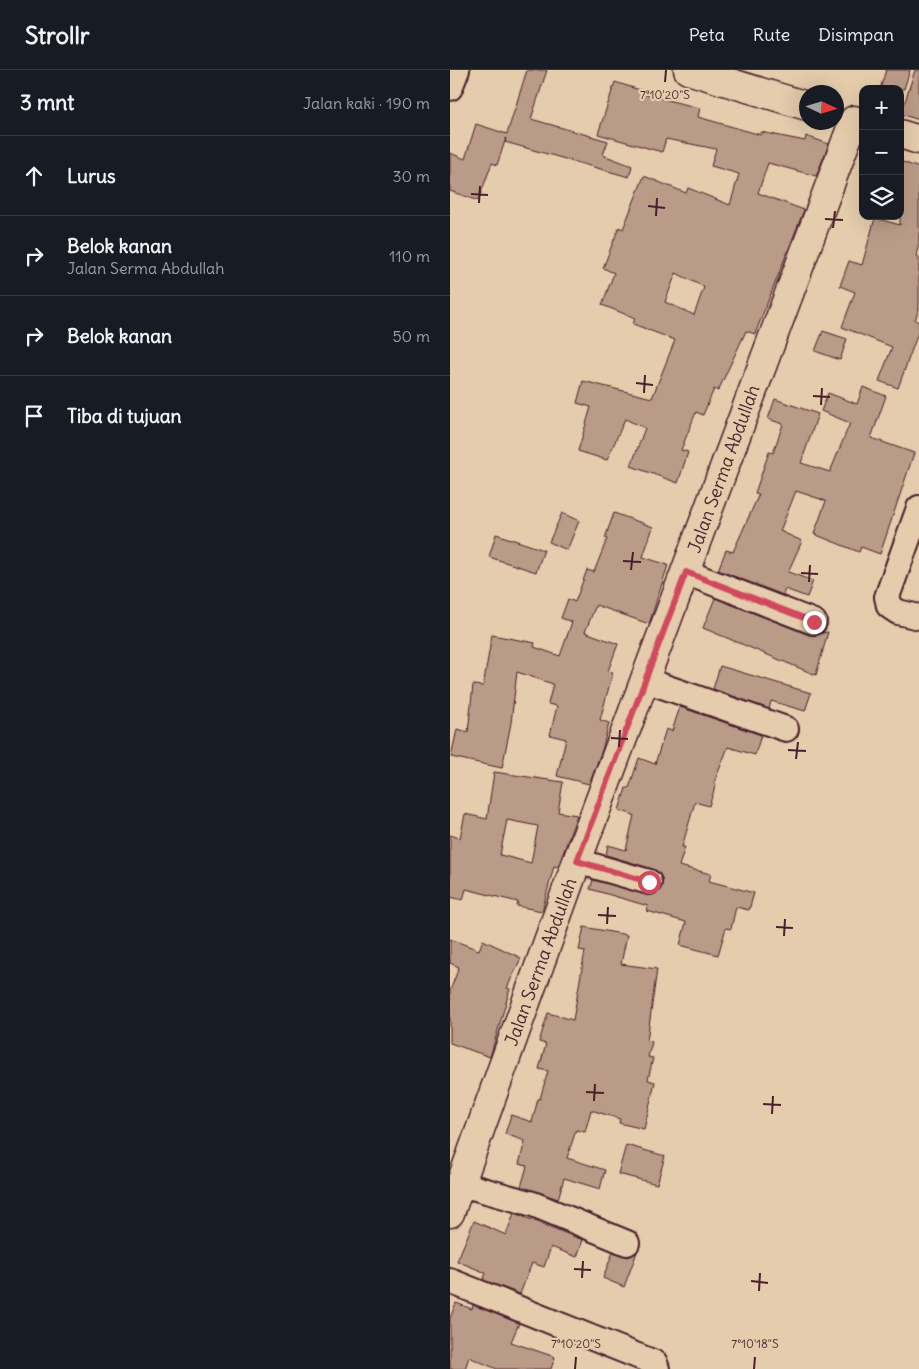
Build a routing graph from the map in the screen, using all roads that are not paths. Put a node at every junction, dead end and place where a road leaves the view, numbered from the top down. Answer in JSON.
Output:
{"nodes":[{"id":1,"x":457,"y":70,"type":"edge"},
{"id":2,"x":688,"y":70,"type":"edge"},
{"id":3,"x":450,"y":88,"type":"edge"},
{"id":4,"x":799,"y":104,"type":"edge"},
{"id":5,"x":851,"y":119,"type":"edge"},
{"id":6,"x":904,"y":135,"type":"edge"},
{"id":7,"x":919,"y":140,"type":"edge"},
{"id":8,"x":919,"y":508,"type":"edge"},
{"id":9,"x":686,"y":572,"type":"junction"},
{"id":10,"x":919,"y":617,"type":"edge"},
{"id":11,"x":814,"y":622,"type":"dead end"},
{"id":12,"x":644,"y":680,"type":"junction"},
{"id":13,"x":786,"y":729,"type":"dead end"},
{"id":14,"x":577,"y":861,"type":"junction"},
{"id":15,"x":649,"y":882,"type":"dead end"},
{"id":16,"x":461,"y":1184,"type":"junction"},
{"id":17,"x":450,"y":1214,"type":"edge"},
{"id":18,"x":627,"y":1243,"type":"dead end"},
{"id":19,"x":450,"y":1281,"type":"edge"},
{"id":20,"x":657,"y":1369,"type":"edge"}],
"edges":[{"from":1,"to":3,"type":"street"},
{"from":2,"to":4,"type":"main road"},
{"from":5,"to":9,"type":"main road","name":"Jalan Serma Abdullah"},
{"from":6,"to":7,"type":"main road"},
{"from":8,"to":10,"type":"street"},
{"from":9,"to":11,"type":"street"},
{"from":9,"to":12,"type":"main road","name":"Jalan Serma Abdullah"},
{"from":12,"to":13,"type":"street"},
{"from":12,"to":14,"type":"main road","name":"Jalan Serma Abdullah"},
{"from":14,"to":15,"type":"street"},
{"from":14,"to":16,"type":"main road","name":"Jalan Serma Abdullah"},
{"from":16,"to":17,"type":"main road","name":"Jalan Serma Abdullah"},
{"from":16,"to":18,"type":"street"},
{"from":19,"to":20,"type":"street"}]}
